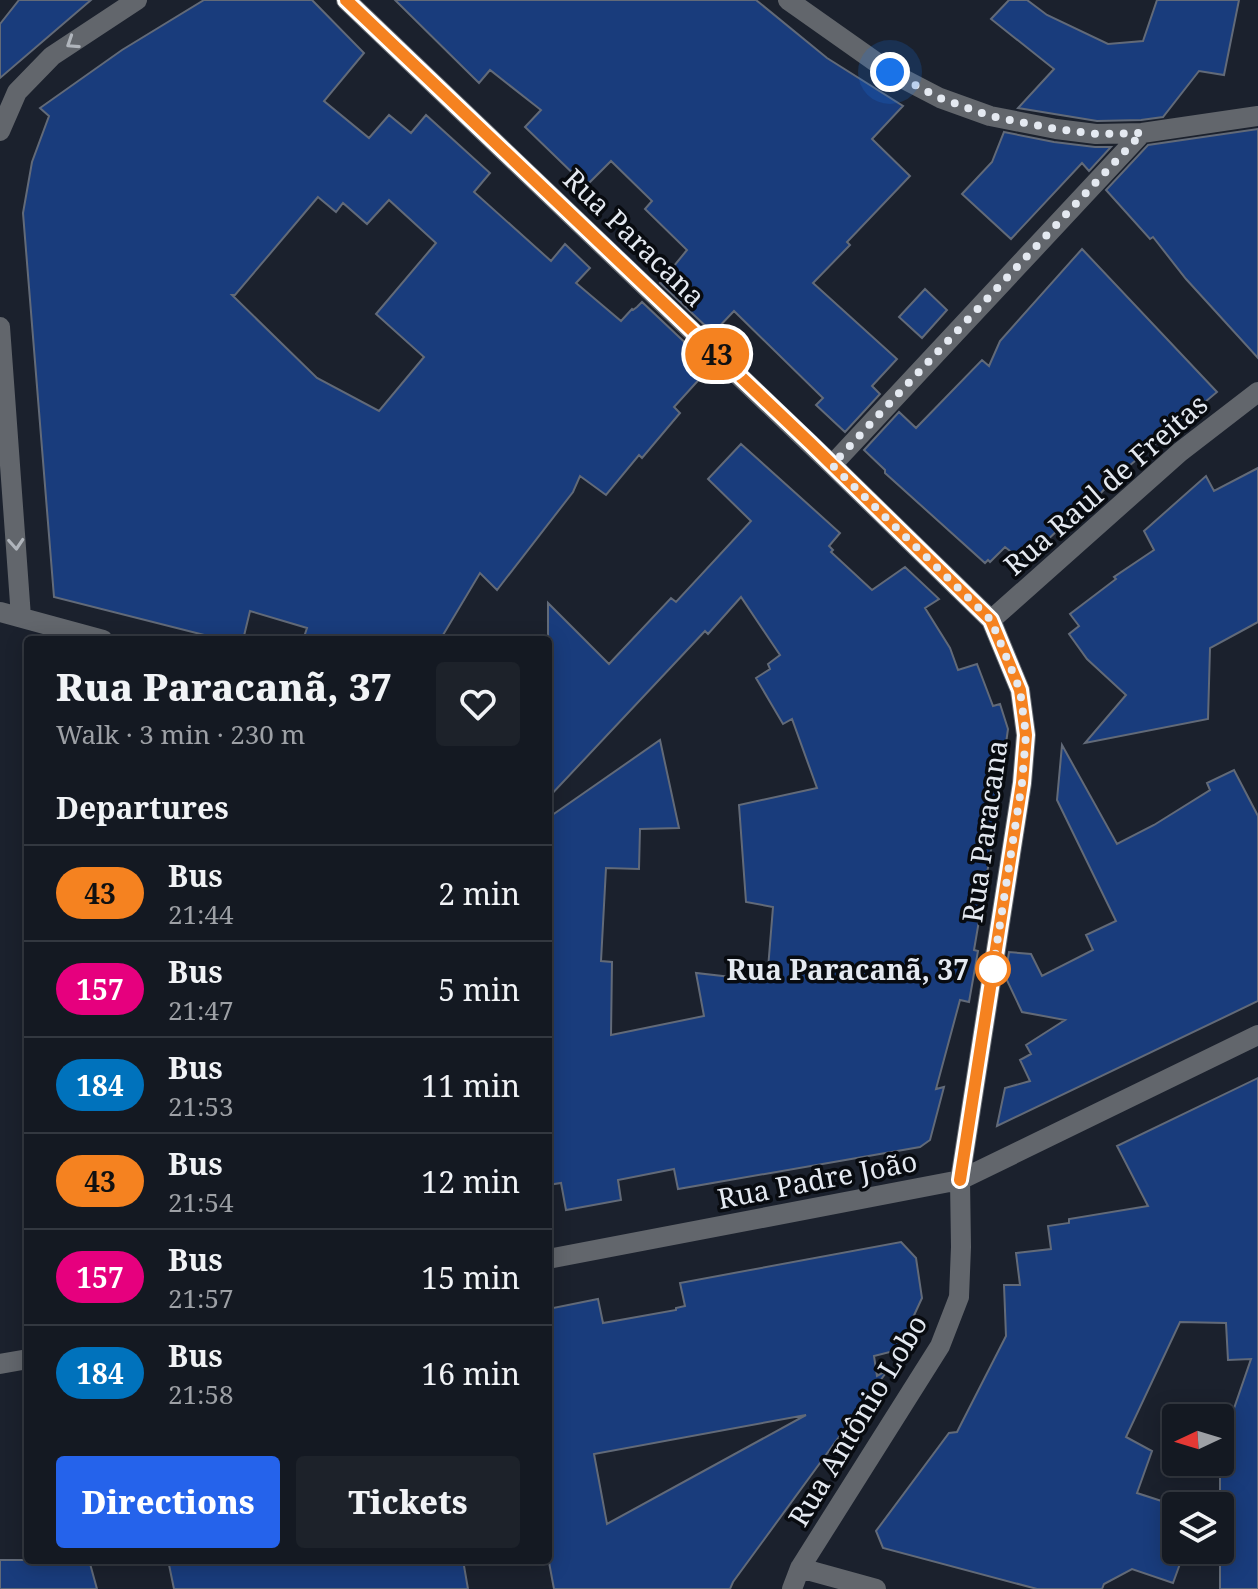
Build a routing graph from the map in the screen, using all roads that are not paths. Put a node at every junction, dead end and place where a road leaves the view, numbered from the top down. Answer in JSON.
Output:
{"nodes":[{"id":1,"x":137,"y":0,"type":"edge"},
{"id":2,"x":346,"y":0,"type":"edge"},
{"id":3,"x":788,"y":0,"type":"edge"},
{"id":4,"x":1258,"y":116,"type":"edge"},
{"id":5,"x":0,"y":131,"type":"edge"},
{"id":6,"x":1142,"y":133,"type":"junction"},
{"id":7,"x":0,"y":327,"type":"edge"},
{"id":8,"x":1258,"y":392,"type":"edge"},
{"id":9,"x":832,"y":465,"type":"junction"},
{"id":10,"x":0,"y":612,"type":"edge"},
{"id":11,"x":21,"y":617,"type":"junction"},
{"id":12,"x":991,"y":620,"type":"junction"},
{"id":13,"x":89,"y":636,"type":"edge"},
{"id":14,"x":1258,"y":1035,"type":"edge"},
{"id":15,"x":960,"y":1180,"type":"junction"},
{"id":16,"x":552,"y":1258,"type":"edge"},
{"id":17,"x":24,"y":1360,"type":"edge"},
{"id":18,"x":0,"y":1364,"type":"edge"},
{"id":19,"x":800,"y":1568,"type":"junction"},
{"id":20,"x":792,"y":1589,"type":"edge"},
{"id":21,"x":876,"y":1589,"type":"edge"}],
"edges":[{"from":1,"to":5,"type":"street","one_way":true},
{"from":2,"to":9,"type":"street","name":"Rua Paracana"},
{"from":3,"to":6,"type":"street"},
{"from":4,"to":6,"type":"street"},
{"from":6,"to":9,"type":"street"},
{"from":7,"to":11,"type":"street","one_way":true},
{"from":8,"to":12,"type":"street","name":"Rua Raul de Freitas"},
{"from":9,"to":12,"type":"street","name":"Rua Paracana"},
{"from":10,"to":11,"type":"street"},
{"from":11,"to":13,"type":"street"},
{"from":12,"to":15,"type":"street","name":"Rua Paracana"},
{"from":14,"to":15,"type":"street","name":"Rua Padre João"},
{"from":15,"to":16,"type":"street","name":"Rua Padre João"},
{"from":15,"to":19,"type":"street","name":"Rua Antônio Lobo"},
{"from":17,"to":18,"type":"street"},
{"from":19,"to":20,"type":"street","name":"Rua Antônio Lobo"},
{"from":19,"to":21,"type":"street"}]}
